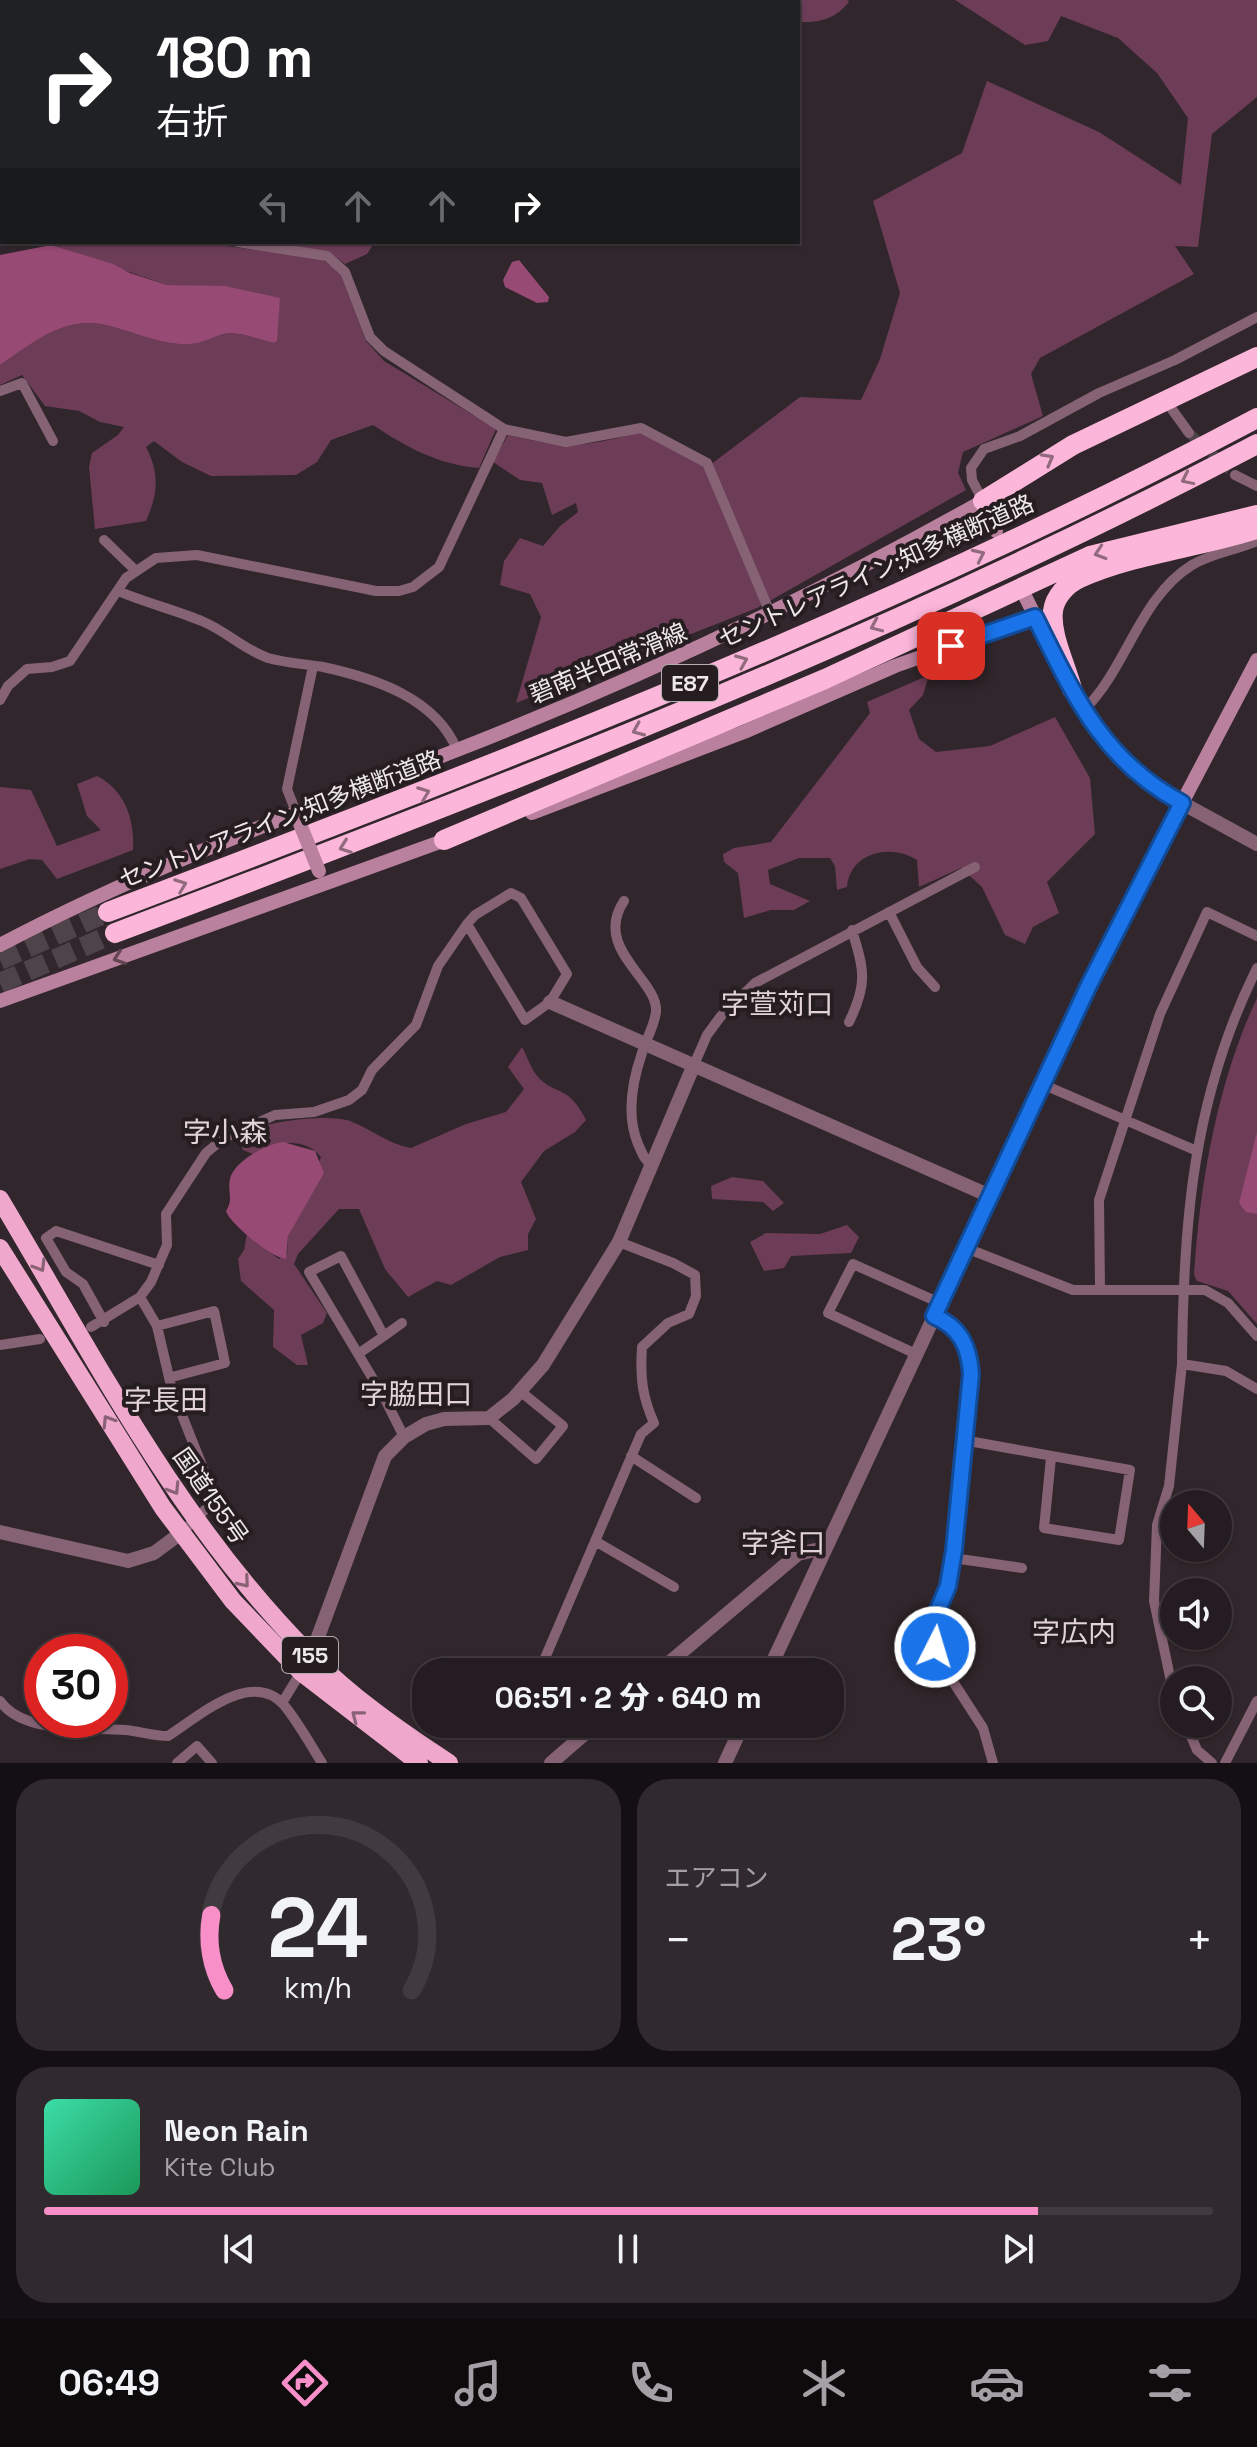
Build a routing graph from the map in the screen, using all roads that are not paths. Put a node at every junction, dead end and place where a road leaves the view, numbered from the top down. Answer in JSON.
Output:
{"nodes":[{"id":1,"x":250,"y":244,"type":"edge"},
{"id":2,"x":1257,"y":317,"type":"edge"},
{"id":3,"x":1257,"y":357,"type":"edge"},
{"id":4,"x":0,"y":391,"type":"edge"},
{"id":5,"x":1165,"y":399,"type":"junction"},
{"id":6,"x":1257,"y":418,"type":"edge"},
{"id":7,"x":504,"y":429,"type":"junction"},
{"id":8,"x":1189,"y":433,"type":"tunnel mouth"},
{"id":9,"x":53,"y":441,"type":"dead end"},
{"id":10,"x":1257,"y":444,"type":"edge"},
{"id":11,"x":1235,"y":475,"type":"tunnel mouth"},
{"id":12,"x":1257,"y":486,"type":"edge"},
{"id":13,"x":983,"y":501,"type":"junction"},
{"id":14,"x":1257,"y":515,"type":"edge"},
{"id":15,"x":1257,"y":529,"type":"edge"},
{"id":16,"x":996,"y":531,"type":"dead end"},
{"id":17,"x":104,"y":540,"type":"dead end"},
{"id":18,"x":1257,"y":541,"type":"edge"},
{"id":19,"x":135,"y":570,"type":"junction"},
{"id":20,"x":118,"y":591,"type":"junction"},
{"id":21,"x":1026,"y":598,"type":"dead end"},
{"id":22,"x":771,"y":615,"type":"junction"},
{"id":23,"x":1035,"y":617,"type":"junction"},
{"id":24,"x":1257,"y":660,"type":"edge"},
{"id":25,"x":313,"y":666,"type":"junction"},
{"id":26,"x":1072,"y":689,"type":"junction"},
{"id":27,"x":0,"y":700,"type":"edge"},
{"id":28,"x":1084,"y":710,"type":"junction"},
{"id":29,"x":457,"y":750,"type":"junction"},
{"id":30,"x":1182,"y":803,"type":"junction"},
{"id":31,"x":298,"y":818,"type":"junction"},
{"id":32,"x":444,"y":840,"type":"junction"},
{"id":33,"x":1257,"y":844,"type":"edge"},
{"id":34,"x":975,"y":867,"type":"dead end"},
{"id":35,"x":321,"y":878,"type":"junction"},
{"id":36,"x":624,"y":901,"type":"dead end"},
{"id":37,"x":108,"y":912,"type":"tunnel mouth"},
{"id":38,"x":889,"y":912,"type":"junction"},
{"id":39,"x":467,"y":924,"type":"junction"},
{"id":40,"x":852,"y":930,"type":"junction"},
{"id":41,"x":115,"y":933,"type":"tunnel mouth"},
{"id":42,"x":1257,"y":936,"type":"edge"},
{"id":43,"x":0,"y":945,"type":"edge"},
{"id":44,"x":1257,"y":968,"type":"edge"},
{"id":45,"x":935,"y":987,"type":"dead end"},
{"id":46,"x":0,"y":1001,"type":"edge"},
{"id":47,"x":550,"y":1002,"type":"junction"},
{"id":48,"x":849,"y":1022,"type":"dead end"},
{"id":49,"x":645,"y":1045,"type":"junction"},
{"id":50,"x":693,"y":1067,"type":"junction"},
{"id":51,"x":1042,"y":1084,"type":"junction"},
{"id":52,"x":1126,"y":1118,"type":"junction"},
{"id":53,"x":1197,"y":1151,"type":"junction"},
{"id":54,"x":651,"y":1164,"type":"junction"},
{"id":55,"x":990,"y":1196,"type":"junction"},
{"id":56,"x":0,"y":1199,"type":"edge"},
{"id":57,"x":619,"y":1242,"type":"junction"},
{"id":58,"x":0,"y":1248,"type":"edge"},
{"id":59,"x":966,"y":1248,"type":"junction"},
{"id":60,"x":159,"y":1265,"type":"junction"},
{"id":61,"x":1182,"y":1287,"type":"junction"},
{"id":62,"x":1100,"y":1288,"type":"junction"},
{"id":63,"x":140,"y":1297,"type":"junction"},
{"id":64,"x":937,"y":1309,"type":"junction"},
{"id":65,"x":104,"y":1322,"type":"junction"},
{"id":66,"x":402,"y":1323,"type":"dead end"},
{"id":67,"x":157,"y":1326,"type":"junction"},
{"id":68,"x":91,"y":1327,"type":"dead end"},
{"id":69,"x":384,"y":1336,"type":"junction"},
{"id":70,"x":1257,"y":1336,"type":"edge"},
{"id":71,"x":40,"y":1339,"type":"dead end"},
{"id":72,"x":0,"y":1345,"type":"edge"},
{"id":73,"x":358,"y":1354,"type":"junction"},
{"id":74,"x":916,"y":1354,"type":"junction"},
{"id":75,"x":1182,"y":1364,"type":"junction"},
{"id":76,"x":172,"y":1377,"type":"junction"},
{"id":77,"x":1257,"y":1389,"type":"edge"},
{"id":78,"x":520,"y":1391,"type":"junction"},
{"id":79,"x":489,"y":1418,"type":"junction"},
{"id":80,"x":404,"y":1437,"type":"junction"},
{"id":81,"x":963,"y":1440,"type":"junction"},
{"id":82,"x":631,"y":1456,"type":"junction"},
{"id":83,"x":1051,"y":1458,"type":"junction"},
{"id":84,"x":696,"y":1498,"type":"dead end"},
{"id":85,"x":189,"y":1527,"type":"junction"},
{"id":86,"x":0,"y":1532,"type":"edge"},
{"id":87,"x":595,"y":1541,"type":"junction"},
{"id":88,"x":824,"y":1548,"type":"junction"},
{"id":89,"x":953,"y":1558,"type":"junction"},
{"id":90,"x":1022,"y":1568,"type":"dead end"},
{"id":91,"x":674,"y":1587,"type":"dead end"},
{"id":92,"x":545,"y":1658,"type":"edge"},
{"id":93,"x":675,"y":1658,"type":"edge"},
{"id":94,"x":774,"y":1658,"type":"edge"},
{"id":95,"x":306,"y":1664,"type":"junction"},
{"id":96,"x":1168,"y":1666,"type":"edge"},
{"id":97,"x":0,"y":1701,"type":"edge"},
{"id":98,"x":1257,"y":1701,"type":"edge"},
{"id":99,"x":282,"y":1703,"type":"junction"},
{"id":100,"x":579,"y":1738,"type":"edge"},
{"id":101,"x":737,"y":1738,"type":"edge"},
{"id":102,"x":1192,"y":1738,"type":"edge"},
{"id":103,"x":177,"y":1763,"type":"edge"},
{"id":104,"x":212,"y":1763,"type":"edge"},
{"id":105,"x":322,"y":1763,"type":"edge"},
{"id":106,"x":419,"y":1763,"type":"edge"},
{"id":107,"x":449,"y":1763,"type":"edge"},
{"id":108,"x":551,"y":1763,"type":"edge"},
{"id":109,"x":725,"y":1763,"type":"edge"},
{"id":110,"x":993,"y":1763,"type":"edge"},
{"id":111,"x":1212,"y":1763,"type":"edge"},
{"id":112,"x":1225,"y":1763,"type":"edge"}],
"edges":[{"from":1,"to":7,"type":"street"},
{"from":2,"to":13,"type":"street"},
{"from":3,"to":5,"type":"highway"},
{"from":4,"to":9,"type":"street"},
{"from":5,"to":8,"type":"street"},
{"from":13,"to":5,"type":"highway","one_way":true},
{"from":37,"to":6,"type":"highway","name":"セントレアライン;知多横断道路","number":"E87","one_way":true},
{"from":7,"to":19,"type":"street"},
{"from":7,"to":22,"type":"street"},
{"from":10,"to":41,"type":"highway","name":"セントレアライン;知多横断道路","number":"E87","one_way":true},
{"from":11,"to":12,"type":"street"},
{"from":13,"to":16,"type":"main road"},
{"from":13,"to":22,"type":"main road","name":"碧南半田常滑線"},
{"from":14,"to":32,"type":"highway","one_way":true},
{"from":15,"to":26,"type":"highway"},
{"from":17,"to":19,"type":"street"},
{"from":18,"to":28,"type":"street"},
{"from":19,"to":20,"type":"street"},
{"from":20,"to":25,"type":"street"},
{"from":20,"to":27,"type":"street"},
{"from":21,"to":23,"type":"main road"},
{"from":22,"to":29,"type":"main road","name":"碧南半田常滑線"},
{"from":23,"to":26,"type":"main road"},
{"from":23,"to":32,"type":"main road"},
{"from":24,"to":30,"type":"main road"},
{"from":25,"to":29,"type":"street"},
{"from":25,"to":31,"type":"street"},
{"from":26,"to":28,"type":"main road"},
{"from":28,"to":30,"type":"main road"},
{"from":29,"to":31,"type":"main road","name":"碧南半田常滑線"},
{"from":30,"to":33,"type":"street"},
{"from":30,"to":51,"type":"street"},
{"from":31,"to":35,"type":"main road","bridge":true},
{"from":31,"to":43,"type":"main road","name":"碧南半田常滑線"},
{"from":32,"to":35,"type":"main road"},
{"from":34,"to":38,"type":"street"},
{"from":35,"to":46,"type":"main road","one_way":true},
{"from":36,"to":49,"type":"street"},
{"from":38,"to":40,"type":"street"},
{"from":38,"to":45,"type":"street"},
{"from":39,"to":47,"type":"street"},
{"from":39,"to":47,"type":"street"},
{"from":39,"to":60,"type":"street"},
{"from":40,"to":48,"type":"street"},
{"from":40,"to":50,"type":"street"},
{"from":42,"to":52,"type":"street"},
{"from":44,"to":53,"type":"street"},
{"from":47,"to":49,"type":"street"},
{"from":49,"to":50,"type":"street"},
{"from":49,"to":54,"type":"street"},
{"from":50,"to":54,"type":"street"},
{"from":50,"to":55,"type":"street"},
{"from":51,"to":52,"type":"street"},
{"from":51,"to":55,"type":"street"},
{"from":52,"to":53,"type":"street"},
{"from":52,"to":62,"type":"street"},
{"from":53,"to":61,"type":"street"},
{"from":54,"to":57,"type":"street"},
{"from":55,"to":59,"type":"street"},
{"from":56,"to":85,"type":"highway","name":"国道155号","number":"155","one_way":true},
{"from":57,"to":78,"type":"street"},
{"from":57,"to":82,"type":"street"},
{"from":85,"to":58,"type":"highway","name":"国道155号","number":"155","one_way":true},
{"from":59,"to":62,"type":"street"},
{"from":59,"to":64,"type":"street"},
{"from":60,"to":63,"type":"street"},
{"from":60,"to":65,"type":"street"},
{"from":61,"to":62,"type":"street"},
{"from":61,"to":70,"type":"street"},
{"from":61,"to":75,"type":"street"},
{"from":63,"to":65,"type":"street"},
{"from":63,"to":67,"type":"street"},
{"from":64,"to":74,"type":"street"},
{"from":64,"to":74,"type":"street"},
{"from":64,"to":81,"type":"street"},
{"from":65,"to":68,"type":"street"},
{"from":66,"to":69,"type":"street"},
{"from":67,"to":76,"type":"street"},
{"from":67,"to":76,"type":"street"},
{"from":69,"to":73,"type":"street"},
{"from":69,"to":73,"type":"street"},
{"from":71,"to":72,"type":"street"},
{"from":73,"to":80,"type":"street"},
{"from":74,"to":88,"type":"street"},
{"from":75,"to":77,"type":"street"},
{"from":75,"to":96,"type":"street"},
{"from":76,"to":85,"type":"street"},
{"from":78,"to":79,"type":"street"},
{"from":78,"to":79,"type":"street"},
{"from":79,"to":80,"type":"street"},
{"from":80,"to":95,"type":"street"},
{"from":81,"to":83,"type":"street"},
{"from":81,"to":89,"type":"street"},
{"from":82,"to":84,"type":"street"},
{"from":82,"to":87,"type":"street"},
{"from":83,"to":83,"type":"street"},
{"from":85,"to":86,"type":"street"},
{"from":85,"to":95,"type":"highway","name":"国道155号","number":"155"},
{"from":87,"to":91,"type":"street"},
{"from":87,"to":92,"type":"street"},
{"from":88,"to":93,"type":"street"},
{"from":88,"to":94,"type":"street"},
{"from":89,"to":90,"type":"street"},
{"from":89,"to":110,"type":"street"},
{"from":95,"to":99,"type":"street"},
{"from":106,"to":95,"type":"highway","name":"国道155号","number":"155","one_way":true},
{"from":95,"to":107,"type":"highway","name":"国道155号","number":"155"},
{"from":97,"to":99,"type":"street"},
{"from":98,"to":112,"type":"street"},
{"from":99,"to":105,"type":"street"},
{"from":100,"to":108,"type":"street"},
{"from":101,"to":109,"type":"street"},
{"from":102,"to":111,"type":"street"},
{"from":103,"to":104,"type":"street"}]}
